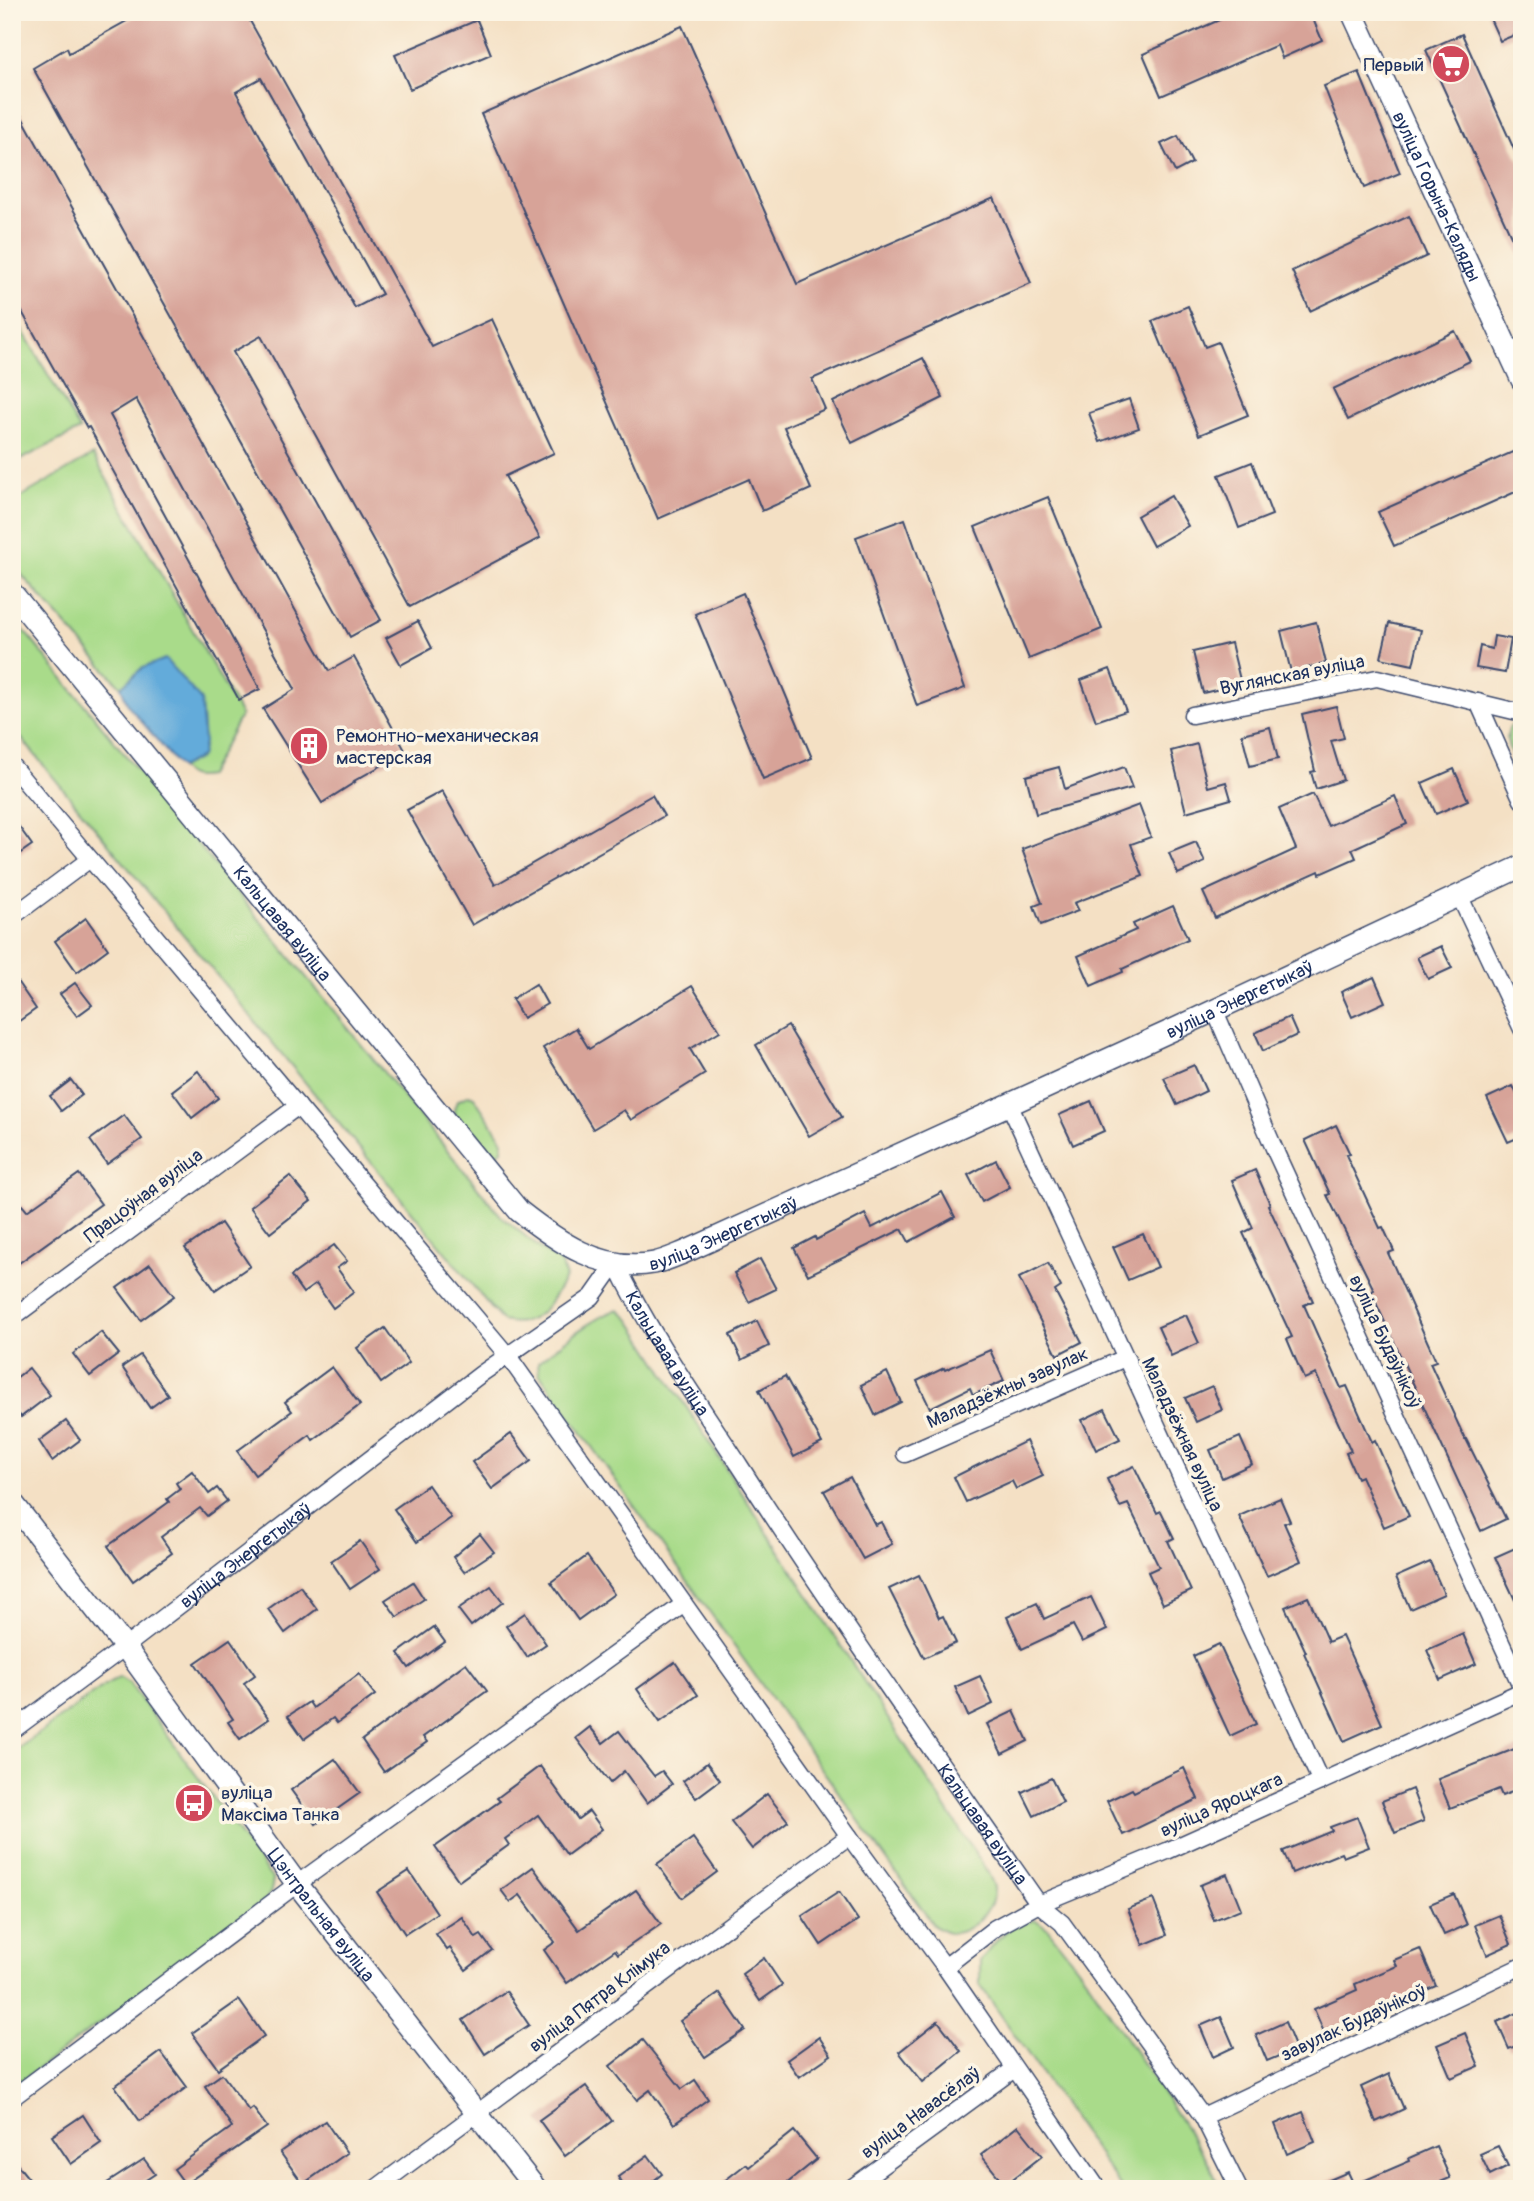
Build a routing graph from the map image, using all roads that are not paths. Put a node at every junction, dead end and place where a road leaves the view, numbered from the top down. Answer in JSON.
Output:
{"nodes":[{"id":1,"x":1352,"y":12,"type":"edge"},
{"id":2,"x":1522,"y":380,"type":"edge"},
{"id":3,"x":12,"y":593,"type":"edge"},
{"id":4,"x":1478,"y":702,"type":"junction"},
{"id":5,"x":1522,"y":713,"type":"edge"},
{"id":6,"x":1192,"y":715,"type":"dead end"},
{"id":7,"x":12,"y":766,"type":"edge"},
{"id":8,"x":1522,"y":800,"type":"edge"},
{"id":9,"x":90,"y":859,"type":"junction"},
{"id":10,"x":1522,"y":866,"type":"edge"},
{"id":11,"x":1459,"y":895,"type":"junction"},
{"id":12,"x":12,"y":917,"type":"edge"},
{"id":13,"x":1214,"y":1011,"type":"junction"},
{"id":14,"x":1522,"y":1029,"type":"edge"},
{"id":15,"x":1009,"y":1104,"type":"junction"},
{"id":16,"x":298,"y":1106,"type":"junction"},
{"id":17,"x":616,"y":1263,"type":"junction"},
{"id":18,"x":12,"y":1318,"type":"edge"},
{"id":19,"x":508,"y":1356,"type":"junction"},
{"id":20,"x":1125,"y":1358,"type":"junction"},
{"id":21,"x":905,"y":1454,"type":"dead end"},
{"id":22,"x":12,"y":1502,"type":"edge"},
{"id":23,"x":684,"y":1604,"type":"junction"},
{"id":24,"x":125,"y":1647,"type":"junction"},
{"id":25,"x":1522,"y":1690,"type":"edge"},
{"id":26,"x":12,"y":1731,"type":"edge"},
{"id":27,"x":1321,"y":1782,"type":"junction"},
{"id":28,"x":849,"y":1836,"type":"junction"},
{"id":29,"x":297,"y":1884,"type":"junction"},
{"id":30,"x":1039,"y":1904,"type":"junction"},
{"id":31,"x":1522,"y":1966,"type":"edge"},
{"id":32,"x":945,"y":1967,"type":"junction"},
{"id":33,"x":1013,"y":2069,"type":"junction"},
{"id":34,"x":12,"y":2098,"type":"edge"},
{"id":35,"x":477,"y":2113,"type":"junction"},
{"id":36,"x":1203,"y":2118,"type":"junction"},
{"id":37,"x":375,"y":2189,"type":"edge"},
{"id":38,"x":536,"y":2189,"type":"edge"},
{"id":39,"x":850,"y":2189,"type":"edge"},
{"id":40,"x":1098,"y":2189,"type":"edge"},
{"id":41,"x":1239,"y":2189,"type":"edge"}],
"edges":[{"from":1,"to":2,"type":"street","name":"вуліца Горына-Каляды"},
{"from":3,"to":17,"type":"street","name":"Кальцавая вуліца"},
{"from":4,"to":5,"type":"street","name":"Вуглянская вуліца"},
{"from":4,"to":6,"type":"street","name":"Вуглянская вуліца"},
{"from":4,"to":8,"type":"street"},
{"from":7,"to":9,"type":"street"},
{"from":9,"to":12,"type":"street"},
{"from":9,"to":16,"type":"street"},
{"from":10,"to":11,"type":"street","name":"вуліца Энергетыкаў"},
{"from":11,"to":13,"type":"street","name":"вуліца Энергетыкаў"},
{"from":11,"to":14,"type":"street"},
{"from":13,"to":15,"type":"street","name":"вуліца Энергетыкаў"},
{"from":13,"to":25,"type":"street","name":"вуліца Будаўнікоў"},
{"from":15,"to":17,"type":"street","name":"вуліца Энергетыкаў"},
{"from":15,"to":20,"type":"street","name":"Маладзёжная вуліца"},
{"from":16,"to":18,"type":"street","name":"Працоўная вуліца"},
{"from":16,"to":19,"type":"street"},
{"from":17,"to":19,"type":"street","name":"вуліца Энергетыкаў"},
{"from":17,"to":30,"type":"street","name":"Кальцавая вуліца"},
{"from":19,"to":23,"type":"street"},
{"from":19,"to":24,"type":"street","name":"вуліца Энергетыкаў"},
{"from":20,"to":21,"type":"street","name":"Маладзёжны завулак"},
{"from":20,"to":27,"type":"street","name":"Маладзёжная вуліца"},
{"from":22,"to":24,"type":"street","name":"Цэнтральная вуліца"},
{"from":23,"to":28,"type":"street"},
{"from":23,"to":29,"type":"street"},
{"from":24,"to":26,"type":"street","name":"вуліца Энергетыкаў"},
{"from":24,"to":29,"type":"street","name":"Цэнтральная вуліца"},
{"from":25,"to":27,"type":"street","name":"вуліца Яроцкага"},
{"from":27,"to":30,"type":"street","name":"вуліца Яроцкага"},
{"from":28,"to":32,"type":"street"},
{"from":28,"to":35,"type":"street","name":"вуліца Пятра Клімука"},
{"from":29,"to":34,"type":"street"},
{"from":29,"to":35,"type":"street","name":"Цэнтральная вуліца"},
{"from":30,"to":32,"type":"street","name":"вуліца Яроцкага"},
{"from":30,"to":36,"type":"street","name":"Кальцавая вуліца"},
{"from":31,"to":36,"type":"street","name":"завулак Будаўнікоў"},
{"from":32,"to":33,"type":"street"},
{"from":33,"to":39,"type":"street","name":"вуліца Навасёлаў"},
{"from":33,"to":40,"type":"street"},
{"from":35,"to":37,"type":"street","name":"вуліца Пятра Клімука"},
{"from":35,"to":38,"type":"street","name":"Цэнтральная вуліца"},
{"from":36,"to":41,"type":"street","name":"Кальцавая вуліца"}]}
